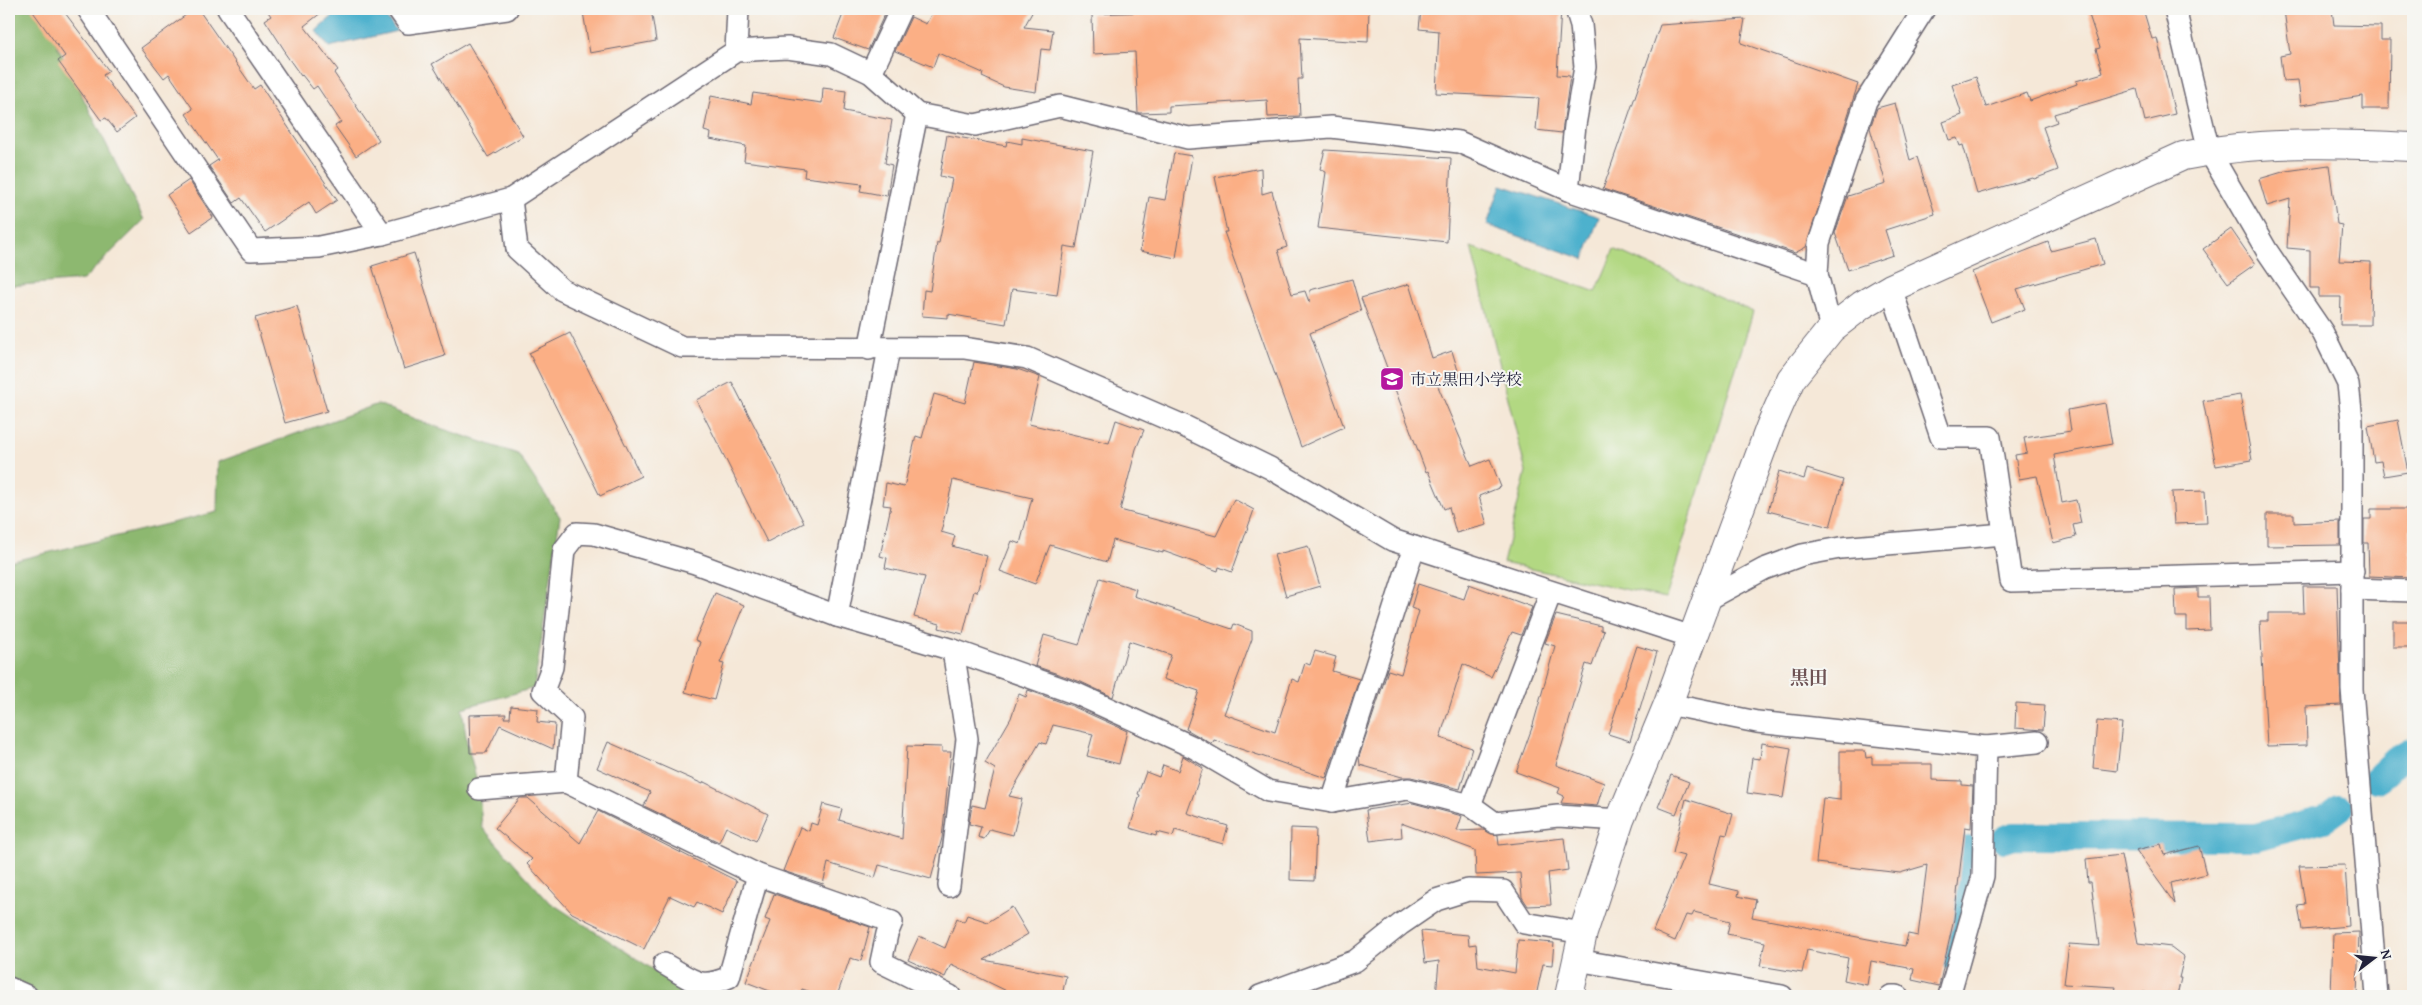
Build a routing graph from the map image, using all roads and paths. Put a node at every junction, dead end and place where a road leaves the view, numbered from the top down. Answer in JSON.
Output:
{"nodes":[{"id":1,"x":88,"y":9,"type":"edge"},
{"id":2,"x":228,"y":9,"type":"edge"},
{"id":3,"x":398,"y":9,"type":"edge"},
{"id":4,"x":507,"y":9,"type":"edge"},
{"id":5,"x":738,"y":9,"type":"edge"},
{"id":6,"x":901,"y":9,"type":"edge"},
{"id":7,"x":1576,"y":9,"type":"edge"},
{"id":8,"x":1924,"y":9,"type":"edge"},
{"id":9,"x":2175,"y":9,"type":"edge"},
{"id":10,"x":736,"y":51,"type":"junction"},
{"id":11,"x":871,"y":73,"type":"junction"},
{"id":12,"x":917,"y":114,"type":"junction"},
{"id":13,"x":2413,"y":147,"type":"edge"},
{"id":14,"x":2209,"y":151,"type":"junction"},
{"id":15,"x":1568,"y":190,"type":"junction"},
{"id":16,"x":511,"y":199,"type":"junction"},
{"id":17,"x":382,"y":234,"type":"junction"},
{"id":18,"x":1817,"y":274,"type":"junction"},
{"id":19,"x":1891,"y":288,"type":"junction"},
{"id":20,"x":1831,"y":329,"type":"junction"},
{"id":21,"x":879,"y":349,"type":"junction"},
{"id":22,"x":2004,"y":534,"type":"junction"},
{"id":23,"x":1414,"y":547,"type":"junction"},
{"id":24,"x":2352,"y":580,"type":"junction"},
{"id":25,"x":2413,"y":591,"type":"edge"},
{"id":26,"x":1551,"y":592,"type":"junction"},
{"id":27,"x":1705,"y":601,"type":"junction"},
{"id":28,"x":837,"y":616,"type":"junction"},
{"id":29,"x":1692,"y":637,"type":"junction"},
{"id":30,"x":953,"y":650,"type":"junction"},
{"id":31,"x":1668,"y":704,"type":"junction"},
{"id":32,"x":2037,"y":742,"type":"dead end"},
{"id":33,"x":1986,"y":747,"type":"junction"},
{"id":34,"x":566,"y":782,"type":"junction"},
{"id":35,"x":479,"y":789,"type":"dead end"},
{"id":36,"x":1332,"y":802,"type":"junction"},
{"id":37,"x":1470,"y":805,"type":"junction"},
{"id":38,"x":1620,"y":820,"type":"junction"},
{"id":39,"x":758,"y":875,"type":"junction"},
{"id":40,"x":950,"y":886,"type":"dead end"},
{"id":41,"x":1583,"y":934,"type":"junction"},
{"id":42,"x":1577,"y":960,"type":"junction"},
{"id":43,"x":664,"y":964,"type":"dead end"},
{"id":44,"x":9,"y":988,"type":"edge"},
{"id":45,"x":27,"y":996,"type":"edge"},
{"id":46,"x":950,"y":996,"type":"edge"},
{"id":47,"x":1260,"y":996,"type":"edge"},
{"id":48,"x":1569,"y":996,"type":"edge"},
{"id":49,"x":1782,"y":996,"type":"edge"},
{"id":50,"x":1891,"y":996,"type":"edge"},
{"id":51,"x":1897,"y":996,"type":"edge"},
{"id":52,"x":1948,"y":996,"type":"edge"},
{"id":53,"x":2377,"y":996,"type":"edge"}],
"edges":[{"from":1,"to":17,"type":"street"},
{"from":2,"to":17,"type":"street"},
{"from":3,"to":4,"type":"street"},
{"from":5,"to":10,"type":"street"},
{"from":6,"to":11,"type":"street"},
{"from":7,"to":15,"type":"street"},
{"from":8,"to":18,"type":"street"},
{"from":9,"to":14,"type":"street"},
{"from":10,"to":11,"type":"street"},
{"from":10,"to":16,"type":"street"},
{"from":11,"to":12,"type":"street"},
{"from":12,"to":15,"type":"street"},
{"from":12,"to":21,"type":"street"},
{"from":13,"to":14,"type":"street"},
{"from":14,"to":19,"type":"street"},
{"from":14,"to":24,"type":"street"},
{"from":15,"to":18,"type":"street"},
{"from":16,"to":17,"type":"street"},
{"from":16,"to":21,"type":"street"},
{"from":18,"to":20,"type":"street"},
{"from":19,"to":20,"type":"street"},
{"from":19,"to":22,"type":"street"},
{"from":20,"to":27,"type":"street"},
{"from":21,"to":23,"type":"street"},
{"from":21,"to":28,"type":"street"},
{"from":22,"to":24,"type":"street"},
{"from":22,"to":27,"type":"street"},
{"from":23,"to":26,"type":"street"},
{"from":23,"to":36,"type":"street"},
{"from":24,"to":25,"type":"street"},
{"from":24,"to":53,"type":"street"},
{"from":26,"to":29,"type":"street"},
{"from":26,"to":37,"type":"street"},
{"from":27,"to":29,"type":"street"},
{"from":28,"to":30,"type":"street"},
{"from":28,"to":34,"type":"street"},
{"from":29,"to":31,"type":"street"},
{"from":30,"to":36,"type":"street"},
{"from":30,"to":40,"type":"street"},
{"from":31,"to":33,"type":"street"},
{"from":31,"to":38,"type":"street"},
{"from":32,"to":33,"type":"street"},
{"from":33,"to":52,"type":"street"},
{"from":34,"to":35,"type":"street"},
{"from":34,"to":39,"type":"street"},
{"from":36,"to":37,"type":"street"},
{"from":37,"to":38,"type":"street"},
{"from":38,"to":41,"type":"street"},
{"from":39,"to":43,"type":"street"},
{"from":39,"to":46,"type":"street"},
{"from":41,"to":42,"type":"street"},
{"from":41,"to":47,"type":"street"},
{"from":42,"to":48,"type":"street"},
{"from":42,"to":49,"type":"street"},
{"from":44,"to":45,"type":"street"},
{"from":50,"to":51,"type":"street"}]}
